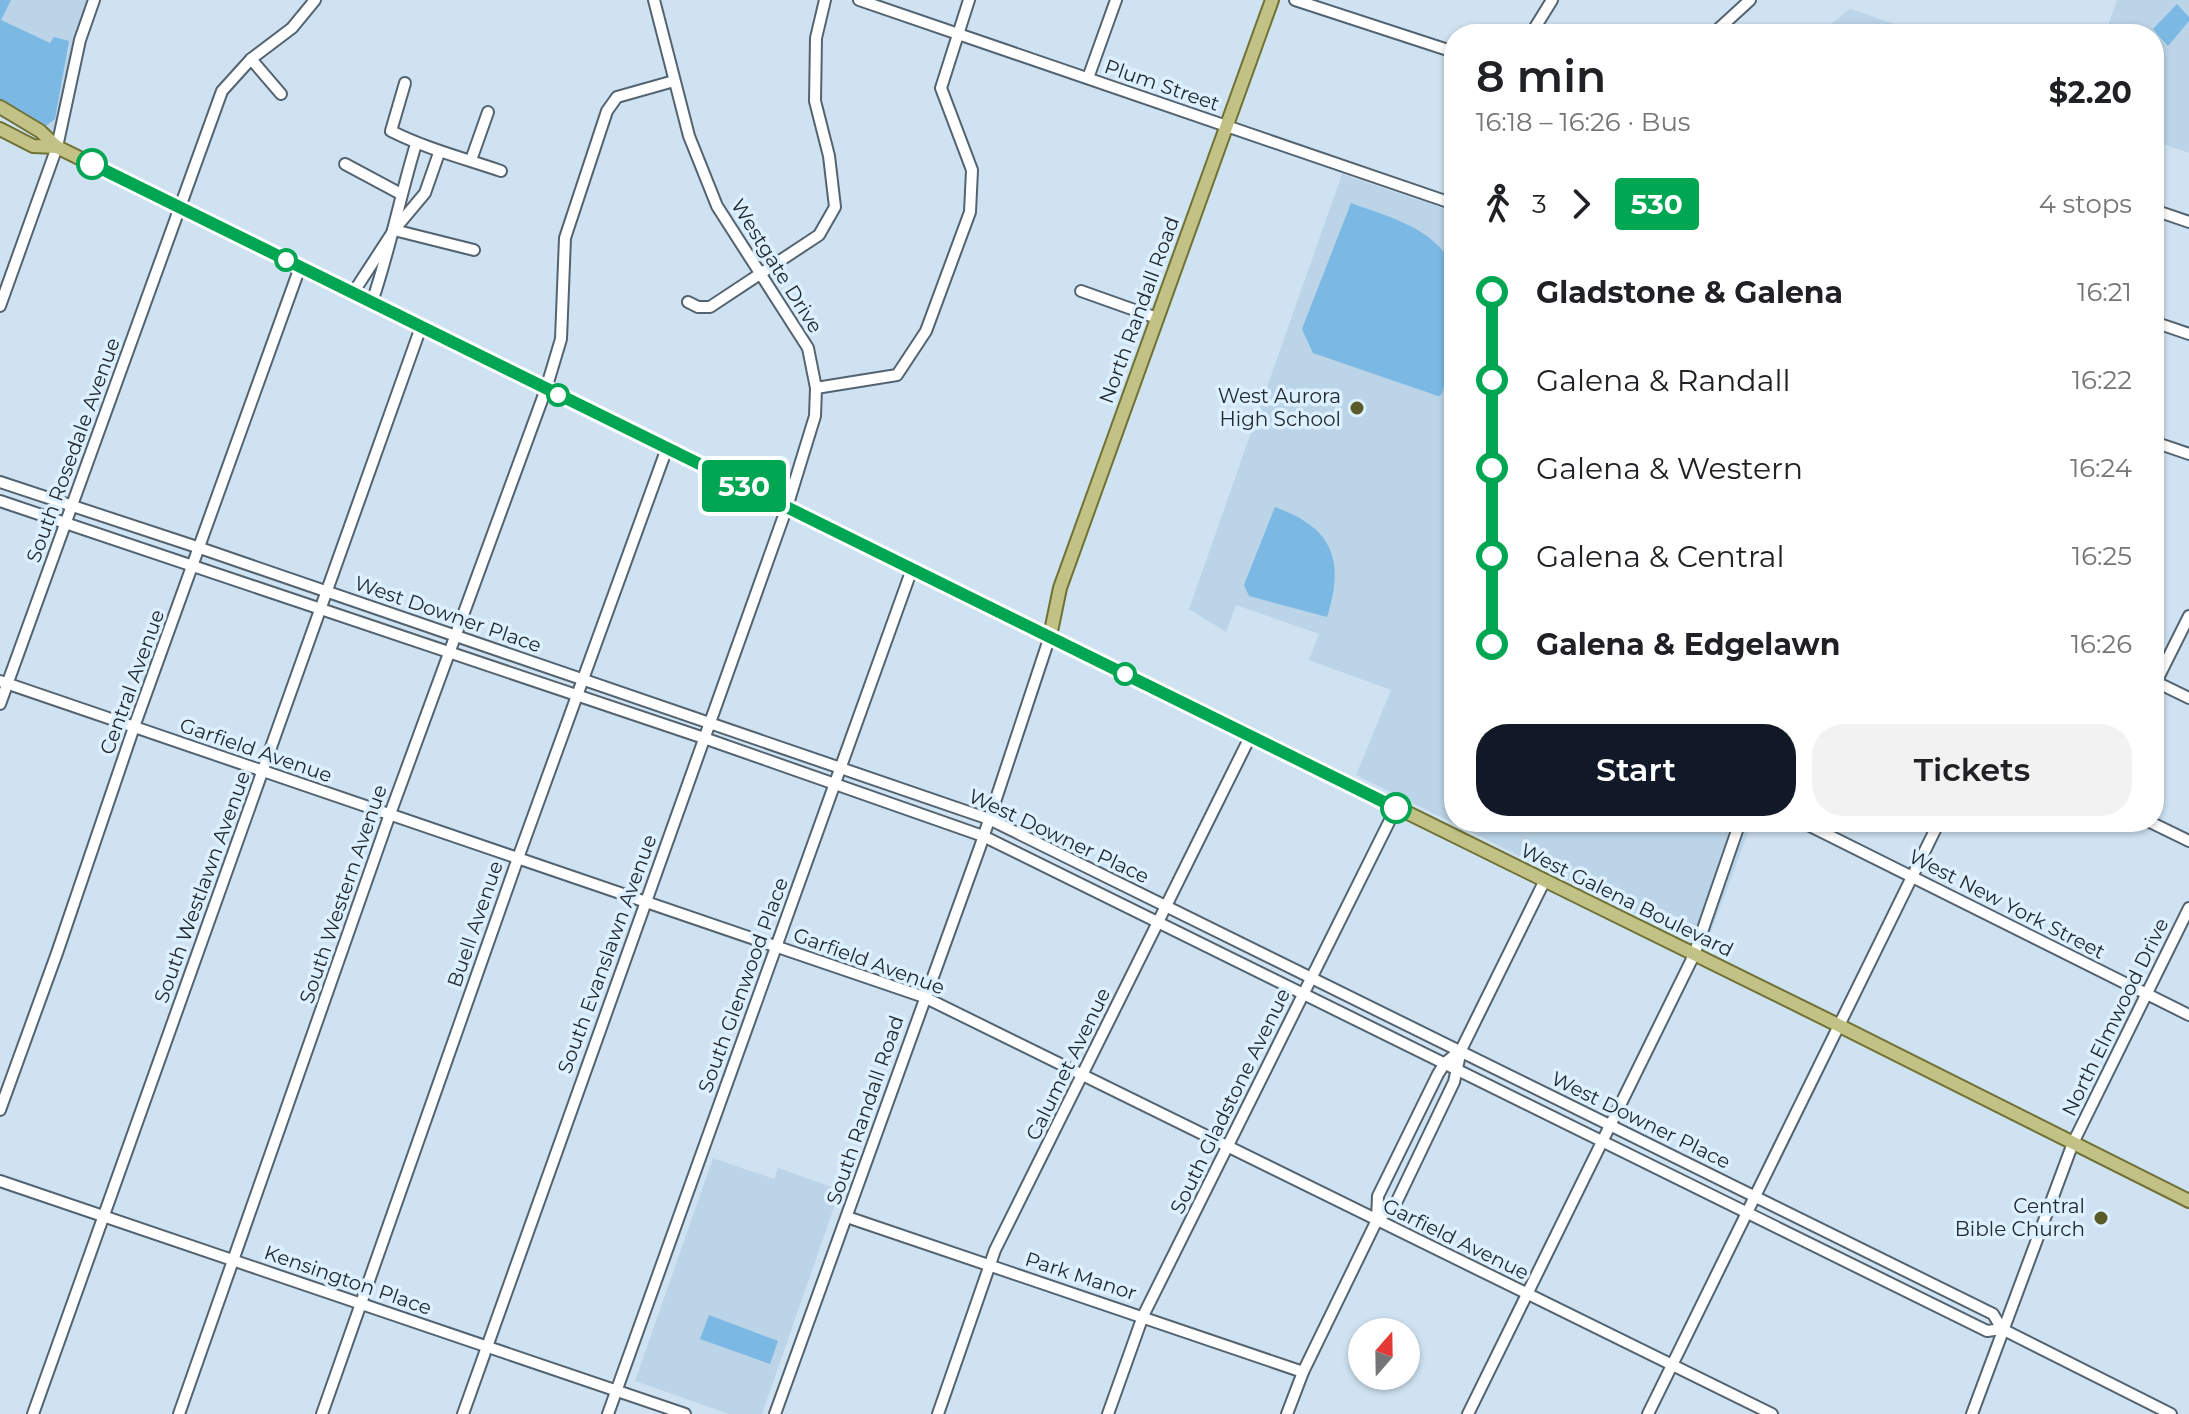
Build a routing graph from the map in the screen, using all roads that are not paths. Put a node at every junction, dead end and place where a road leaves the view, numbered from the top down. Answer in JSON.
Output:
{"nodes":[{"id":1,"x":94,"y":0,"type":"edge"},
{"id":2,"x":315,"y":0,"type":"edge"},
{"id":3,"x":654,"y":0,"type":"edge"},
{"id":4,"x":825,"y":0,"type":"edge"},
{"id":5,"x":859,"y":0,"type":"edge"},
{"id":6,"x":969,"y":0,"type":"edge"},
{"id":7,"x":1116,"y":0,"type":"edge"},
{"id":8,"x":1272,"y":0,"type":"edge"},
{"id":9,"x":1295,"y":0,"type":"edge"},
{"id":10,"x":1552,"y":0,"type":"edge"},
{"id":11,"x":1750,"y":0,"type":"edge"},
{"id":12,"x":1537,"y":24,"type":"edge"},
{"id":13,"x":1724,"y":24,"type":"edge"},
{"id":14,"x":957,"y":32,"type":"junction"},
{"id":15,"x":1444,"y":49,"type":"edge"},
{"id":16,"x":251,"y":59,"type":"junction"},
{"id":17,"x":1088,"y":78,"type":"junction"},
{"id":18,"x":674,"y":81,"type":"junction"},
{"id":19,"x":405,"y":83,"type":"dead end"},
{"id":20,"x":281,"y":94,"type":"dead end"},
{"id":21,"x":0,"y":107,"type":"edge"},
{"id":22,"x":488,"y":112,"type":"dead end"},
{"id":23,"x":1227,"y":126,"type":"junction"},
{"id":24,"x":0,"y":129,"type":"edge"},
{"id":25,"x":416,"y":144,"type":"junction"},
{"id":26,"x":57,"y":147,"type":"junction"},
{"id":27,"x":439,"y":153,"type":"junction"},
{"id":28,"x":471,"y":160,"type":"junction"},
{"id":29,"x":345,"y":164,"type":"dead end"},
{"id":30,"x":501,"y":171,"type":"dead end"},
{"id":31,"x":401,"y":194,"type":"junction"},
{"id":32,"x":1444,"y":201,"type":"edge"},
{"id":33,"x":179,"y":208,"type":"junction"},
{"id":34,"x":2164,"y":213,"type":"edge"},
{"id":35,"x":2189,"y":222,"type":"edge"},
{"id":36,"x":394,"y":230,"type":"junction"},
{"id":37,"x":474,"y":250,"type":"dead end"},
{"id":38,"x":300,"y":267,"type":"junction"},
{"id":39,"x":761,"y":273,"type":"junction"},
{"id":40,"x":1081,"y":291,"type":"dead end"},
{"id":41,"x":353,"y":293,"type":"junction"},
{"id":42,"x":372,"y":302,"type":"junction"},
{"id":43,"x":688,"y":302,"type":"dead end"},
{"id":44,"x":0,"y":306,"type":"edge"},
{"id":45,"x":1157,"y":318,"type":"junction"},
{"id":46,"x":2164,"y":325,"type":"edge"},
{"id":47,"x":421,"y":327,"type":"junction"},
{"id":48,"x":2189,"y":334,"type":"edge"},
{"id":49,"x":816,"y":388,"type":"junction"},
{"id":50,"x":546,"y":389,"type":"junction"},
{"id":51,"x":2164,"y":445,"type":"edge"},
{"id":52,"x":667,"y":448,"type":"junction"},
{"id":53,"x":2189,"y":454,"type":"edge"},
{"id":54,"x":0,"y":482,"type":"edge"},
{"id":55,"x":0,"y":501,"type":"edge"},
{"id":56,"x":72,"y":505,"type":"junction"},
{"id":57,"x":787,"y":507,"type":"junction"},
{"id":58,"x":65,"y":523,"type":"junction"},
{"id":59,"x":200,"y":548,"type":"junction"},
{"id":60,"x":193,"y":567,"type":"junction"},
{"id":61,"x":912,"y":569,"type":"junction"},
{"id":62,"x":325,"y":590,"type":"junction"},
{"id":63,"x":319,"y":609,"type":"junction"},
{"id":64,"x":2189,"y":616,"type":"edge"},
{"id":65,"x":455,"y":635,"type":"junction"},
{"id":66,"x":1050,"y":636,"type":"junction"},
{"id":67,"x":448,"y":653,"type":"junction"},
{"id":68,"x":2164,"y":665,"type":"edge"},
{"id":69,"x":583,"y":679,"type":"junction"},
{"id":70,"x":4,"y":682,"type":"edge"},
{"id":71,"x":2164,"y":686,"type":"edge"},
{"id":72,"x":577,"y":697,"type":"junction"},
{"id":73,"x":2189,"y":698,"type":"edge"},
{"id":74,"x":0,"y":704,"type":"edge"},
{"id":75,"x":710,"y":722,"type":"junction"},
{"id":76,"x":134,"y":727,"type":"junction"},
{"id":77,"x":1250,"y":737,"type":"junction"},
{"id":78,"x":704,"y":738,"type":"junction"},
{"id":79,"x":840,"y":766,"type":"junction"},
{"id":80,"x":262,"y":772,"type":"junction"},
{"id":81,"x":834,"y":784,"type":"junction"},
{"id":82,"x":1396,"y":808,"type":"junction"},
{"id":83,"x":390,"y":814,"type":"junction"},
{"id":84,"x":989,"y":819,"type":"junction"},
{"id":85,"x":2164,"y":829,"type":"edge"},
{"id":86,"x":1737,"y":832,"type":"edge"},
{"id":87,"x":1824,"y":832,"type":"edge"},
{"id":88,"x":1934,"y":832,"type":"edge"},
{"id":89,"x":983,"y":836,"type":"junction"},
{"id":90,"x":2189,"y":841,"type":"edge"},
{"id":91,"x":518,"y":858,"type":"junction"},
{"id":92,"x":1912,"y":877,"type":"junction"},
{"id":93,"x":1544,"y":882,"type":"junction"},
{"id":94,"x":644,"y":902,"type":"junction"},
{"id":95,"x":1166,"y":906,"type":"junction"},
{"id":96,"x":2189,"y":908,"type":"edge"},
{"id":97,"x":1159,"y":921,"type":"junction"},
{"id":98,"x":775,"y":947,"type":"junction"},
{"id":99,"x":1694,"y":955,"type":"junction"},
{"id":100,"x":1312,"y":976,"type":"junction"},
{"id":101,"x":2147,"y":994,"type":"junction"},
{"id":102,"x":1303,"y":995,"type":"junction"},
{"id":103,"x":924,"y":997,"type":"junction"},
{"id":104,"x":2189,"y":1015,"type":"edge"},
{"id":105,"x":1838,"y":1025,"type":"junction"},
{"id":106,"x":1461,"y":1050,"type":"junction"},
{"id":107,"x":1445,"y":1063,"type":"junction"},
{"id":108,"x":1457,"y":1069,"type":"junction"},
{"id":109,"x":1083,"y":1076,"type":"junction"},
{"id":110,"x":0,"y":1110,"type":"edge"},
{"id":111,"x":1609,"y":1124,"type":"junction"},
{"id":112,"x":1601,"y":1140,"type":"junction"},
{"id":113,"x":2073,"y":1143,"type":"junction"},
{"id":114,"x":1228,"y":1147,"type":"junction"},
{"id":115,"x":0,"y":1181,"type":"edge"},
{"id":116,"x":1754,"y":1195,"type":"junction"},
{"id":117,"x":2189,"y":1201,"type":"edge"},
{"id":118,"x":1746,"y":1212,"type":"junction"},
{"id":119,"x":103,"y":1216,"type":"junction"},
{"id":120,"x":847,"y":1217,"type":"junction"},
{"id":121,"x":1377,"y":1220,"type":"junction"},
{"id":122,"x":233,"y":1260,"type":"junction"},
{"id":123,"x":989,"y":1265,"type":"junction"},
{"id":124,"x":1527,"y":1294,"type":"junction"},
{"id":125,"x":362,"y":1304,"type":"junction"},
{"id":126,"x":1143,"y":1316,"type":"junction"},
{"id":127,"x":2002,"y":1329,"type":"junction"},
{"id":128,"x":487,"y":1346,"type":"junction"},
{"id":129,"x":1672,"y":1365,"type":"junction"},
{"id":130,"x":1303,"y":1372,"type":"junction"},
{"id":131,"x":617,"y":1391,"type":"junction"},
{"id":132,"x":33,"y":1414,"type":"edge"},
{"id":133,"x":179,"y":1414,"type":"edge"},
{"id":134,"x":322,"y":1414,"type":"edge"},
{"id":135,"x":463,"y":1414,"type":"edge"},
{"id":136,"x":608,"y":1414,"type":"edge"},
{"id":137,"x":685,"y":1414,"type":"edge"},
{"id":138,"x":775,"y":1414,"type":"edge"},
{"id":139,"x":938,"y":1414,"type":"edge"},
{"id":140,"x":1108,"y":1414,"type":"edge"},
{"id":141,"x":1287,"y":1414,"type":"edge"},
{"id":142,"x":1468,"y":1414,"type":"edge"},
{"id":143,"x":1648,"y":1414,"type":"edge"},
{"id":144,"x":1772,"y":1414,"type":"edge"},
{"id":145,"x":1972,"y":1414,"type":"edge"},
{"id":146,"x":2171,"y":1414,"type":"edge"}],
"edges":[{"from":1,"to":26,"type":"street"},
{"from":2,"to":16,"type":"street","name":"South Rosedale Avenue"},
{"from":3,"to":18,"type":"street","name":"Westgate Drive"},
{"from":4,"to":39,"type":"street"},
{"from":5,"to":14,"type":"street","name":"Plum Street"},
{"from":6,"to":14,"type":"street"},
{"from":7,"to":17,"type":"street"},
{"from":8,"to":23,"type":"main road","name":"North Randall Road"},
{"from":9,"to":15,"type":"street"},
{"from":10,"to":12,"type":"street"},
{"from":11,"to":13,"type":"street"},
{"from":14,"to":17,"type":"street","name":"Plum Street"},
{"from":14,"to":49,"type":"street"},
{"from":16,"to":20,"type":"street"},
{"from":16,"to":33,"type":"street","name":"South Rosedale Avenue"},
{"from":17,"to":23,"type":"street","name":"Plum Street"},
{"from":18,"to":39,"type":"street","name":"Westgate Drive"},
{"from":18,"to":50,"type":"street","name":"South Western Avenue"},
{"from":19,"to":25,"type":"street"},
{"from":21,"to":26,"type":"main road","name":"West Galena Boulevard"},
{"from":22,"to":28,"type":"street"},
{"from":23,"to":32,"type":"street","name":"Plum Street"},
{"from":23,"to":45,"type":"main road","name":"North Randall Road"},
{"from":24,"to":26,"type":"main road","name":"West Galena Boulevard"},
{"from":25,"to":27,"type":"street"},
{"from":25,"to":31,"type":"street"},
{"from":26,"to":33,"type":"main road","name":"West Galena Boulevard"},
{"from":26,"to":44,"type":"street"},
{"from":27,"to":28,"type":"street"},
{"from":27,"to":36,"type":"street"},
{"from":28,"to":30,"type":"street"},
{"from":29,"to":31,"type":"street"},
{"from":31,"to":36,"type":"street"},
{"from":33,"to":38,"type":"main road","name":"West Galena Boulevard"},
{"from":33,"to":56,"type":"street","name":"South Rosedale Avenue"},
{"from":34,"to":35,"type":"street"},
{"from":36,"to":37,"type":"street"},
{"from":36,"to":41,"type":"street"},
{"from":36,"to":42,"type":"street"},
{"from":38,"to":41,"type":"main road","name":"West Galena Boulevard"},
{"from":38,"to":59,"type":"street","name":"Central Avenue"},
{"from":39,"to":43,"type":"street"},
{"from":39,"to":49,"type":"street","name":"Westgate Drive"},
{"from":40,"to":45,"type":"street"},
{"from":41,"to":42,"type":"main road","name":"West Galena Boulevard"},
{"from":42,"to":47,"type":"main road","name":"West Galena Boulevard"},
{"from":45,"to":66,"type":"main road","name":"North Randall Road"},
{"from":46,"to":48,"type":"street"},
{"from":47,"to":50,"type":"main road","name":"West Galena Boulevard"},
{"from":47,"to":62,"type":"street","name":"South Westlawn Avenue"},
{"from":49,"to":57,"type":"street","name":"Westgate Drive"},
{"from":50,"to":52,"type":"main road","name":"West Galena Boulevard"},
{"from":50,"to":65,"type":"street","name":"South Western Avenue"},
{"from":51,"to":53,"type":"street"},
{"from":52,"to":57,"type":"main road","name":"West Galena Boulevard"},
{"from":52,"to":69,"type":"street","name":"Buell Avenue"},
{"from":54,"to":56,"type":"street","name":"West Downer Place"},
{"from":55,"to":58,"type":"street","name":"West Downer Place"},
{"from":56,"to":58,"type":"street","name":"South Rosedale Avenue"},
{"from":56,"to":59,"type":"street","name":"West Downer Place"},
{"from":57,"to":61,"type":"main road","name":"West Galena Boulevard"},
{"from":57,"to":75,"type":"street","name":"South Evanslawn Avenue"},
{"from":58,"to":60,"type":"street","name":"West Downer Place"},
{"from":58,"to":70,"type":"street","name":"South Rosedale Avenue"},
{"from":59,"to":60,"type":"street","name":"Central Avenue"},
{"from":59,"to":62,"type":"street","name":"West Downer Place"},
{"from":60,"to":63,"type":"street","name":"West Downer Place"},
{"from":60,"to":76,"type":"street","name":"Central Avenue"},
{"from":61,"to":66,"type":"main road","name":"West Galena Boulevard"},
{"from":61,"to":79,"type":"street","name":"South Glenwood Place"},
{"from":62,"to":63,"type":"street","name":"South Westlawn Avenue"},
{"from":62,"to":65,"type":"street","name":"West Downer Place"},
{"from":63,"to":67,"type":"street","name":"West Downer Place"},
{"from":63,"to":80,"type":"street","name":"South Westlawn Avenue"},
{"from":64,"to":68,"type":"street"},
{"from":65,"to":67,"type":"street","name":"South Western Avenue"},
{"from":65,"to":69,"type":"street","name":"West Downer Place"},
{"from":66,"to":77,"type":"main road","name":"West Galena Boulevard"},
{"from":66,"to":84,"type":"street","name":"South Randall Road"},
{"from":67,"to":72,"type":"street","name":"West Downer Place"},
{"from":67,"to":83,"type":"street","name":"South Western Avenue"},
{"from":69,"to":72,"type":"street","name":"Buell Avenue"},
{"from":69,"to":75,"type":"street","name":"West Downer Place"},
{"from":70,"to":74,"type":"street","name":"South Rosedale Avenue"},
{"from":70,"to":76,"type":"street","name":"Garfield Avenue"},
{"from":71,"to":73,"type":"street"},
{"from":72,"to":78,"type":"street","name":"West Downer Place"},
{"from":72,"to":91,"type":"street","name":"Buell Avenue"},
{"from":75,"to":78,"type":"street","name":"South Evanslawn Avenue"},
{"from":75,"to":79,"type":"street","name":"West Downer Place"},
{"from":76,"to":80,"type":"street","name":"Garfield Avenue"},
{"from":76,"to":110,"type":"street","name":"Central Avenue"},
{"from":77,"to":82,"type":"main road","name":"West Galena Boulevard"},
{"from":77,"to":95,"type":"street","name":"Calumet Avenue"},
{"from":78,"to":81,"type":"street","name":"West Downer Place"},
{"from":78,"to":94,"type":"street","name":"South Evanslawn Avenue"},
{"from":79,"to":81,"type":"street","name":"South Glenwood Place"},
{"from":79,"to":84,"type":"street","name":"West Downer Place"},
{"from":80,"to":83,"type":"street","name":"Garfield Avenue"},
{"from":80,"to":119,"type":"street","name":"South Westlawn Avenue"},
{"from":81,"to":89,"type":"street","name":"West Downer Place"},
{"from":81,"to":98,"type":"street","name":"South Glenwood Place"},
{"from":82,"to":93,"type":"main road","name":"West Galena Boulevard"},
{"from":82,"to":100,"type":"street","name":"South Gladstone Avenue"},
{"from":83,"to":91,"type":"street","name":"Garfield Avenue"},
{"from":83,"to":122,"type":"street","name":"South Western Avenue"},
{"from":84,"to":89,"type":"street","name":"South Randall Road"},
{"from":84,"to":95,"type":"street","name":"West Downer Place"},
{"from":85,"to":90,"type":"street"},
{"from":86,"to":99,"type":"street"},
{"from":87,"to":92,"type":"street","name":"West New York Street"},
{"from":88,"to":92,"type":"street"},
{"from":89,"to":97,"type":"street","name":"West Downer Place"},
{"from":89,"to":103,"type":"street","name":"South Randall Road"},
{"from":91,"to":94,"type":"street","name":"Garfield Avenue"},
{"from":91,"to":125,"type":"street","name":"Buell Avenue"},
{"from":92,"to":101,"type":"street","name":"West New York Street"},
{"from":92,"to":105,"type":"street"},
{"from":93,"to":99,"type":"main road","name":"West Galena Boulevard"},
{"from":93,"to":106,"type":"street"},
{"from":94,"to":98,"type":"street","name":"Garfield Avenue"},
{"from":94,"to":128,"type":"street","name":"South Evanslawn Avenue"},
{"from":95,"to":97,"type":"street","name":"Calumet Avenue"},
{"from":95,"to":100,"type":"street","name":"West Downer Place"},
{"from":96,"to":101,"type":"street","name":"North Elmwood Drive"},
{"from":97,"to":102,"type":"street","name":"West Downer Place"},
{"from":97,"to":109,"type":"street","name":"Calumet Avenue"},
{"from":98,"to":103,"type":"street","name":"Garfield Avenue"},
{"from":98,"to":131,"type":"street","name":"South Glenwood Place"},
{"from":99,"to":105,"type":"main road","name":"West Galena Boulevard"},
{"from":99,"to":111,"type":"street"},
{"from":100,"to":102,"type":"street","name":"South Gladstone Avenue"},
{"from":100,"to":106,"type":"street","name":"West Downer Place"},
{"from":101,"to":104,"type":"street","name":"West New York Street"},
{"from":101,"to":113,"type":"street","name":"North Elmwood Drive"},
{"from":102,"to":107,"type":"street","name":"West Downer Place"},
{"from":102,"to":114,"type":"street","name":"South Gladstone Avenue"},
{"from":103,"to":109,"type":"street","name":"Garfield Avenue"},
{"from":103,"to":120,"type":"street","name":"South Randall Road"},
{"from":105,"to":113,"type":"main road","name":"West Galena Boulevard"},
{"from":105,"to":116,"type":"street"},
{"from":106,"to":107,"type":"street"},
{"from":106,"to":108,"type":"street"},
{"from":106,"to":111,"type":"street","name":"West Downer Place"},
{"from":107,"to":108,"type":"street","name":"West Downer Place"},
{"from":107,"to":121,"type":"street"},
{"from":108,"to":112,"type":"street","name":"West Downer Place"},
{"from":108,"to":121,"type":"street"},
{"from":109,"to":114,"type":"street","name":"Garfield Avenue"},
{"from":109,"to":123,"type":"street","name":"Calumet Avenue"},
{"from":111,"to":112,"type":"street"},
{"from":111,"to":116,"type":"street","name":"West Downer Place"},
{"from":112,"to":118,"type":"street","name":"West Downer Place"},
{"from":112,"to":124,"type":"street"},
{"from":113,"to":117,"type":"main road","name":"West Galena Boulevard"},
{"from":113,"to":127,"type":"street","name":"North Elmwood Drive"},
{"from":114,"to":121,"type":"street","name":"Garfield Avenue"},
{"from":114,"to":126,"type":"street","name":"South Gladstone Avenue"},
{"from":115,"to":119,"type":"street","name":"Kensington Place"},
{"from":116,"to":118,"type":"street"},
{"from":116,"to":127,"type":"street","name":"West Downer Place"},
{"from":118,"to":127,"type":"street","name":"West Downer Place"},
{"from":118,"to":129,"type":"street"},
{"from":119,"to":122,"type":"street","name":"Kensington Place"},
{"from":119,"to":132,"type":"street","name":"South Westlawn Avenue"},
{"from":120,"to":123,"type":"street","name":"Park Manor"},
{"from":120,"to":138,"type":"street","name":"South Randall Road"},
{"from":121,"to":124,"type":"street","name":"Garfield Avenue"},
{"from":121,"to":130,"type":"street"},
{"from":122,"to":125,"type":"street","name":"Kensington Place"},
{"from":122,"to":133,"type":"street","name":"South Western Avenue"},
{"from":123,"to":126,"type":"street","name":"Park Manor"},
{"from":123,"to":139,"type":"street","name":"Calumet Avenue"},
{"from":124,"to":129,"type":"street","name":"Garfield Avenue"},
{"from":124,"to":142,"type":"street"},
{"from":125,"to":128,"type":"street","name":"Kensington Place"},
{"from":125,"to":134,"type":"street","name":"Buell Avenue"},
{"from":126,"to":130,"type":"street","name":"Park Manor"},
{"from":126,"to":140,"type":"street","name":"South Gladstone Avenue"},
{"from":127,"to":145,"type":"street","name":"North Elmwood Drive"},
{"from":127,"to":146,"type":"street","name":"West Downer Place"},
{"from":128,"to":131,"type":"street","name":"Kensington Place"},
{"from":128,"to":135,"type":"street","name":"South Evanslawn Avenue"},
{"from":129,"to":143,"type":"street"},
{"from":129,"to":144,"type":"street","name":"Garfield Avenue"},
{"from":130,"to":141,"type":"street"},
{"from":131,"to":136,"type":"street","name":"South Glenwood Place"},
{"from":131,"to":137,"type":"street","name":"Kensington Place"}]}
